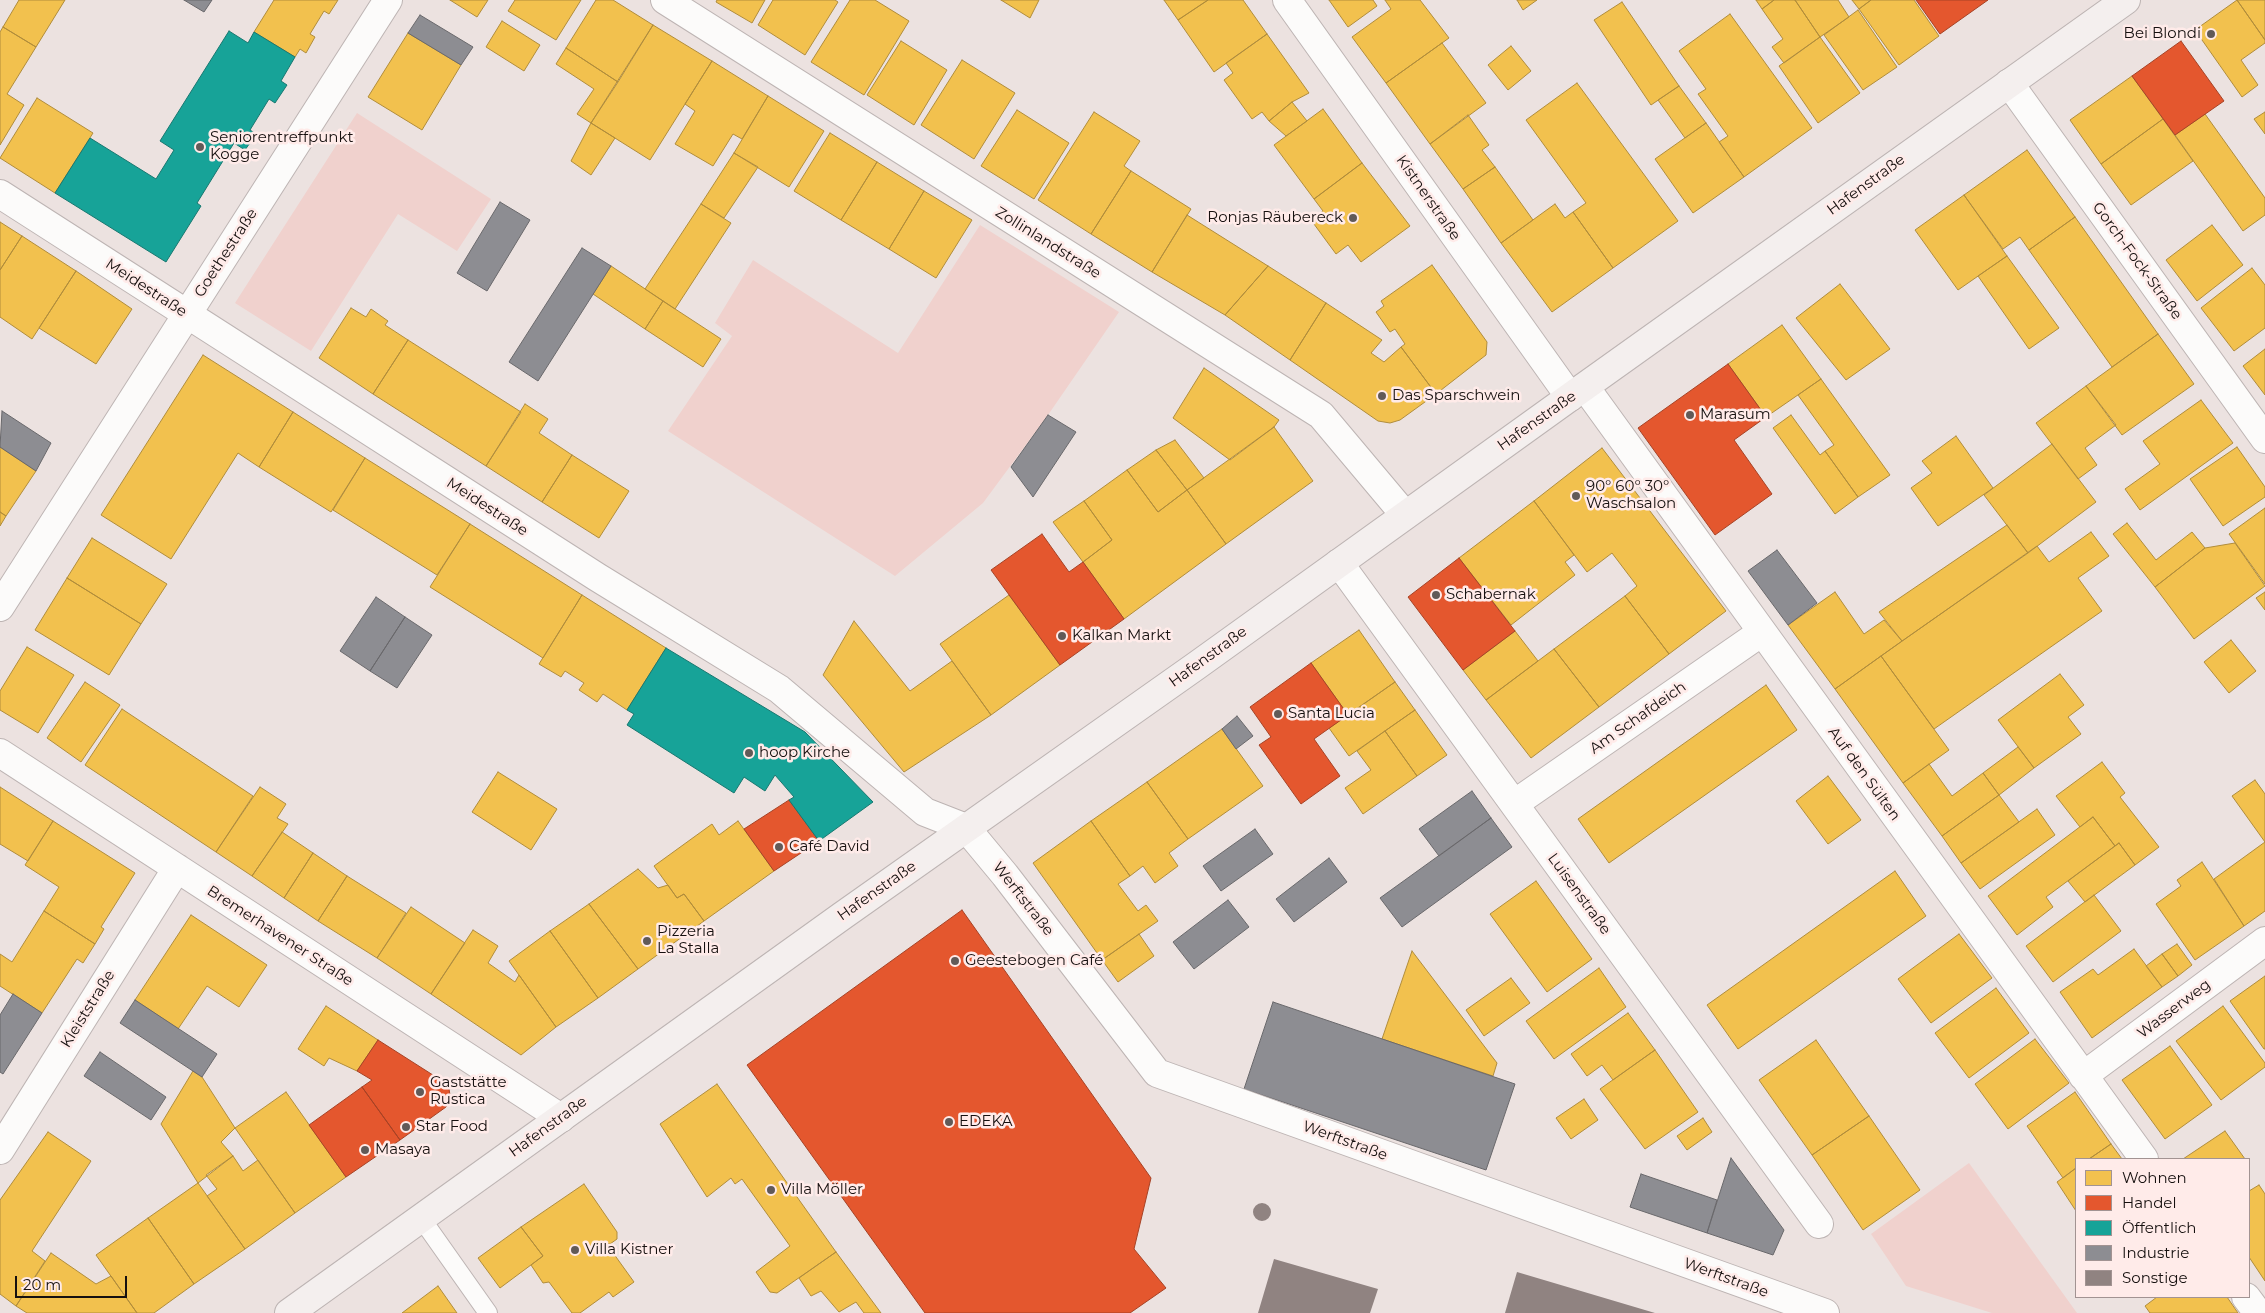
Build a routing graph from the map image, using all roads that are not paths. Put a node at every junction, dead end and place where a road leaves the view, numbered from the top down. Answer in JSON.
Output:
{"nodes":[{"id":1,"x":388,"y":0,"type":"edge"},
{"id":2,"x":665,"y":0,"type":"edge"},
{"id":3,"x":1287,"y":0,"type":"edge"},
{"id":4,"x":2126,"y":0,"type":"edge"},
{"id":5,"x":2009,"y":83,"type":"junction"},
{"id":6,"x":0,"y":194,"type":"edge"},
{"id":7,"x":187,"y":315,"type":"junction"},
{"id":8,"x":1577,"y":392,"type":"junction"},
{"id":9,"x":2265,"y":439,"type":"edge"},
{"id":10,"x":1405,"y":515,"type":"junction"},
{"id":11,"x":1339,"y":563,"type":"junction"},
{"id":12,"x":0,"y":608,"type":"edge"},
{"id":13,"x":1762,"y":632,"type":"junction"},
{"id":14,"x":0,"y":753,"type":"edge"},
{"id":15,"x":1514,"y":804,"type":"junction"},
{"id":16,"x":966,"y":828,"type":"junction"},
{"id":17,"x":177,"y":868,"type":"junction"},
{"id":18,"x":2265,"y":941,"type":"edge"},
{"id":19,"x":2083,"y":1076,"type":"junction"},
{"id":20,"x":561,"y":1118,"type":"junction"},
{"id":21,"x":0,"y":1150,"type":"edge"},
{"id":22,"x":2143,"y":1158,"type":"edge"},
{"id":23,"x":421,"y":1218,"type":"junction"},
{"id":24,"x":1819,"y":1224,"type":"dead end"},
{"id":25,"x":2247,"y":1298,"type":"edge"},
{"id":26,"x":289,"y":1313,"type":"edge"},
{"id":27,"x":488,"y":1313,"type":"edge"},
{"id":28,"x":1825,"y":1313,"type":"edge"},
{"id":29,"x":2258,"y":1313,"type":"edge"}],
"edges":[{"from":1,"to":7,"type":"street","name":"Goethestraße"},
{"from":2,"to":10,"type":"street","name":"Zollinlandstraße"},
{"from":3,"to":8,"type":"street","name":"Kistnerstraße"},
{"from":4,"to":5,"type":"main road","name":"Hafenstraße"},
{"from":5,"to":8,"type":"main road","name":"Hafenstraße"},
{"from":5,"to":9,"type":"street","name":"Gorch-Fock-Straße"},
{"from":6,"to":7,"type":"street","name":"Meidestraße"},
{"from":7,"to":12,"type":"street","name":"Goethestraße"},
{"from":7,"to":16,"type":"street","name":"Meidestraße"},
{"from":8,"to":10,"type":"main road","name":"Hafenstraße"},
{"from":8,"to":13,"type":"street","name":"Auf den Sülten"},
{"from":10,"to":11,"type":"main road","name":"Hafenstraße"},
{"from":11,"to":15,"type":"street","name":"Luisenstraße"},
{"from":11,"to":16,"type":"main road","name":"Hafenstraße"},
{"from":13,"to":15,"type":"street","name":"Am Schafdeich"},
{"from":13,"to":19,"type":"street","name":"Auf den Sülten"},
{"from":14,"to":17,"type":"street","name":"Bremerhavener Straße"},
{"from":15,"to":24,"type":"street","name":"Luisenstraße"},
{"from":16,"to":20,"type":"main road","name":"Hafenstraße"},
{"from":16,"to":28,"type":"street","name":"Werftstraße"},
{"from":17,"to":20,"type":"street","name":"Bremerhavener Straße"},
{"from":17,"to":21,"type":"street","name":"Kleiststraße"},
{"from":18,"to":19,"type":"street","name":"Wasserweg"},
{"from":19,"to":22,"type":"street","name":"Auf den Sülten"},
{"from":20,"to":23,"type":"main road","name":"Hafenstraße"},
{"from":23,"to":26,"type":"main road","name":"Hafenstraße"},
{"from":23,"to":27,"type":"lane"},
{"from":25,"to":29,"type":"street"}]}
